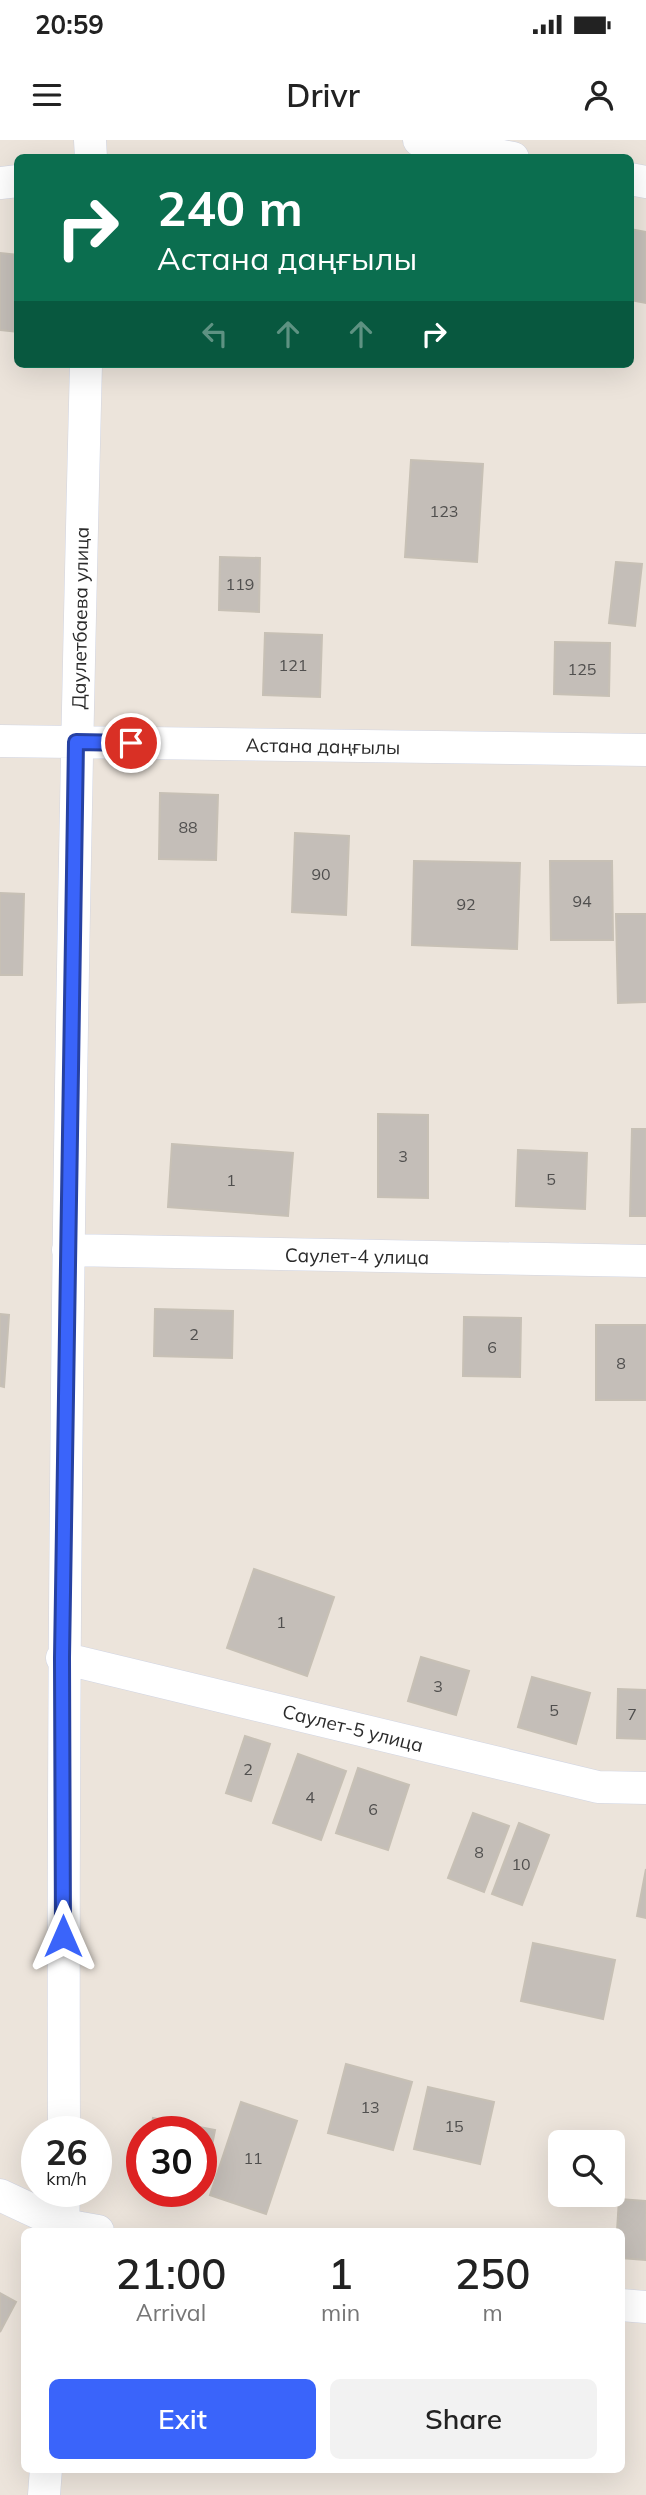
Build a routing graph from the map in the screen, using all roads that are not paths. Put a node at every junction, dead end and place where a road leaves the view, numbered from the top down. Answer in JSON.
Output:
{"nodes":[{"id":1,"x":419,"y":140,"type":"edge"},
{"id":2,"x":492,"y":154,"type":"edge"},
{"id":3,"x":86,"y":368,"type":"edge"},
{"id":4,"x":0,"y":741,"type":"edge"},
{"id":5,"x":76,"y":742,"type":"junction"},
{"id":6,"x":646,"y":750,"type":"edge"},
{"id":7,"x":68,"y":1250,"type":"junction"},
{"id":8,"x":646,"y":1261,"type":"edge"},
{"id":9,"x":62,"y":1658,"type":"junction"},
{"id":10,"x":646,"y":1788,"type":"edge"},
{"id":11,"x":64,"y":2116,"type":"edge"},
{"id":12,"x":0,"y":2195,"type":"edge"},
{"id":13,"x":64,"y":2207,"type":"edge"},
{"id":14,"x":64,"y":2228,"type":"edge"},
{"id":15,"x":625,"y":2305,"type":"edge"},
{"id":16,"x":646,"y":2307,"type":"edge"},
{"id":17,"x":46,"y":2473,"type":"edge"},
{"id":18,"x":44,"y":2495,"type":"edge"}],
"edges":[{"from":1,"to":2,"type":"street"},
{"from":3,"to":5,"type":"street","name":"Даулетбаева улица"},
{"from":4,"to":5,"type":"street","name":"Астана даңғылы"},
{"from":5,"to":6,"type":"street","name":"Астана даңғылы"},
{"from":5,"to":7,"type":"street","name":"Даулетбаева улица"},
{"from":7,"to":8,"type":"street","name":"Саулет-4 улица"},
{"from":7,"to":9,"type":"street","name":"Даулетбаева улица"},
{"from":9,"to":10,"type":"street","name":"Саулет-5 улица"},
{"from":9,"to":11,"type":"street","name":"Даулетбаева улица"},
{"from":12,"to":14,"type":"street"},
{"from":13,"to":14,"type":"street"},
{"from":15,"to":16,"type":"street"},
{"from":17,"to":18,"type":"street"}]}
